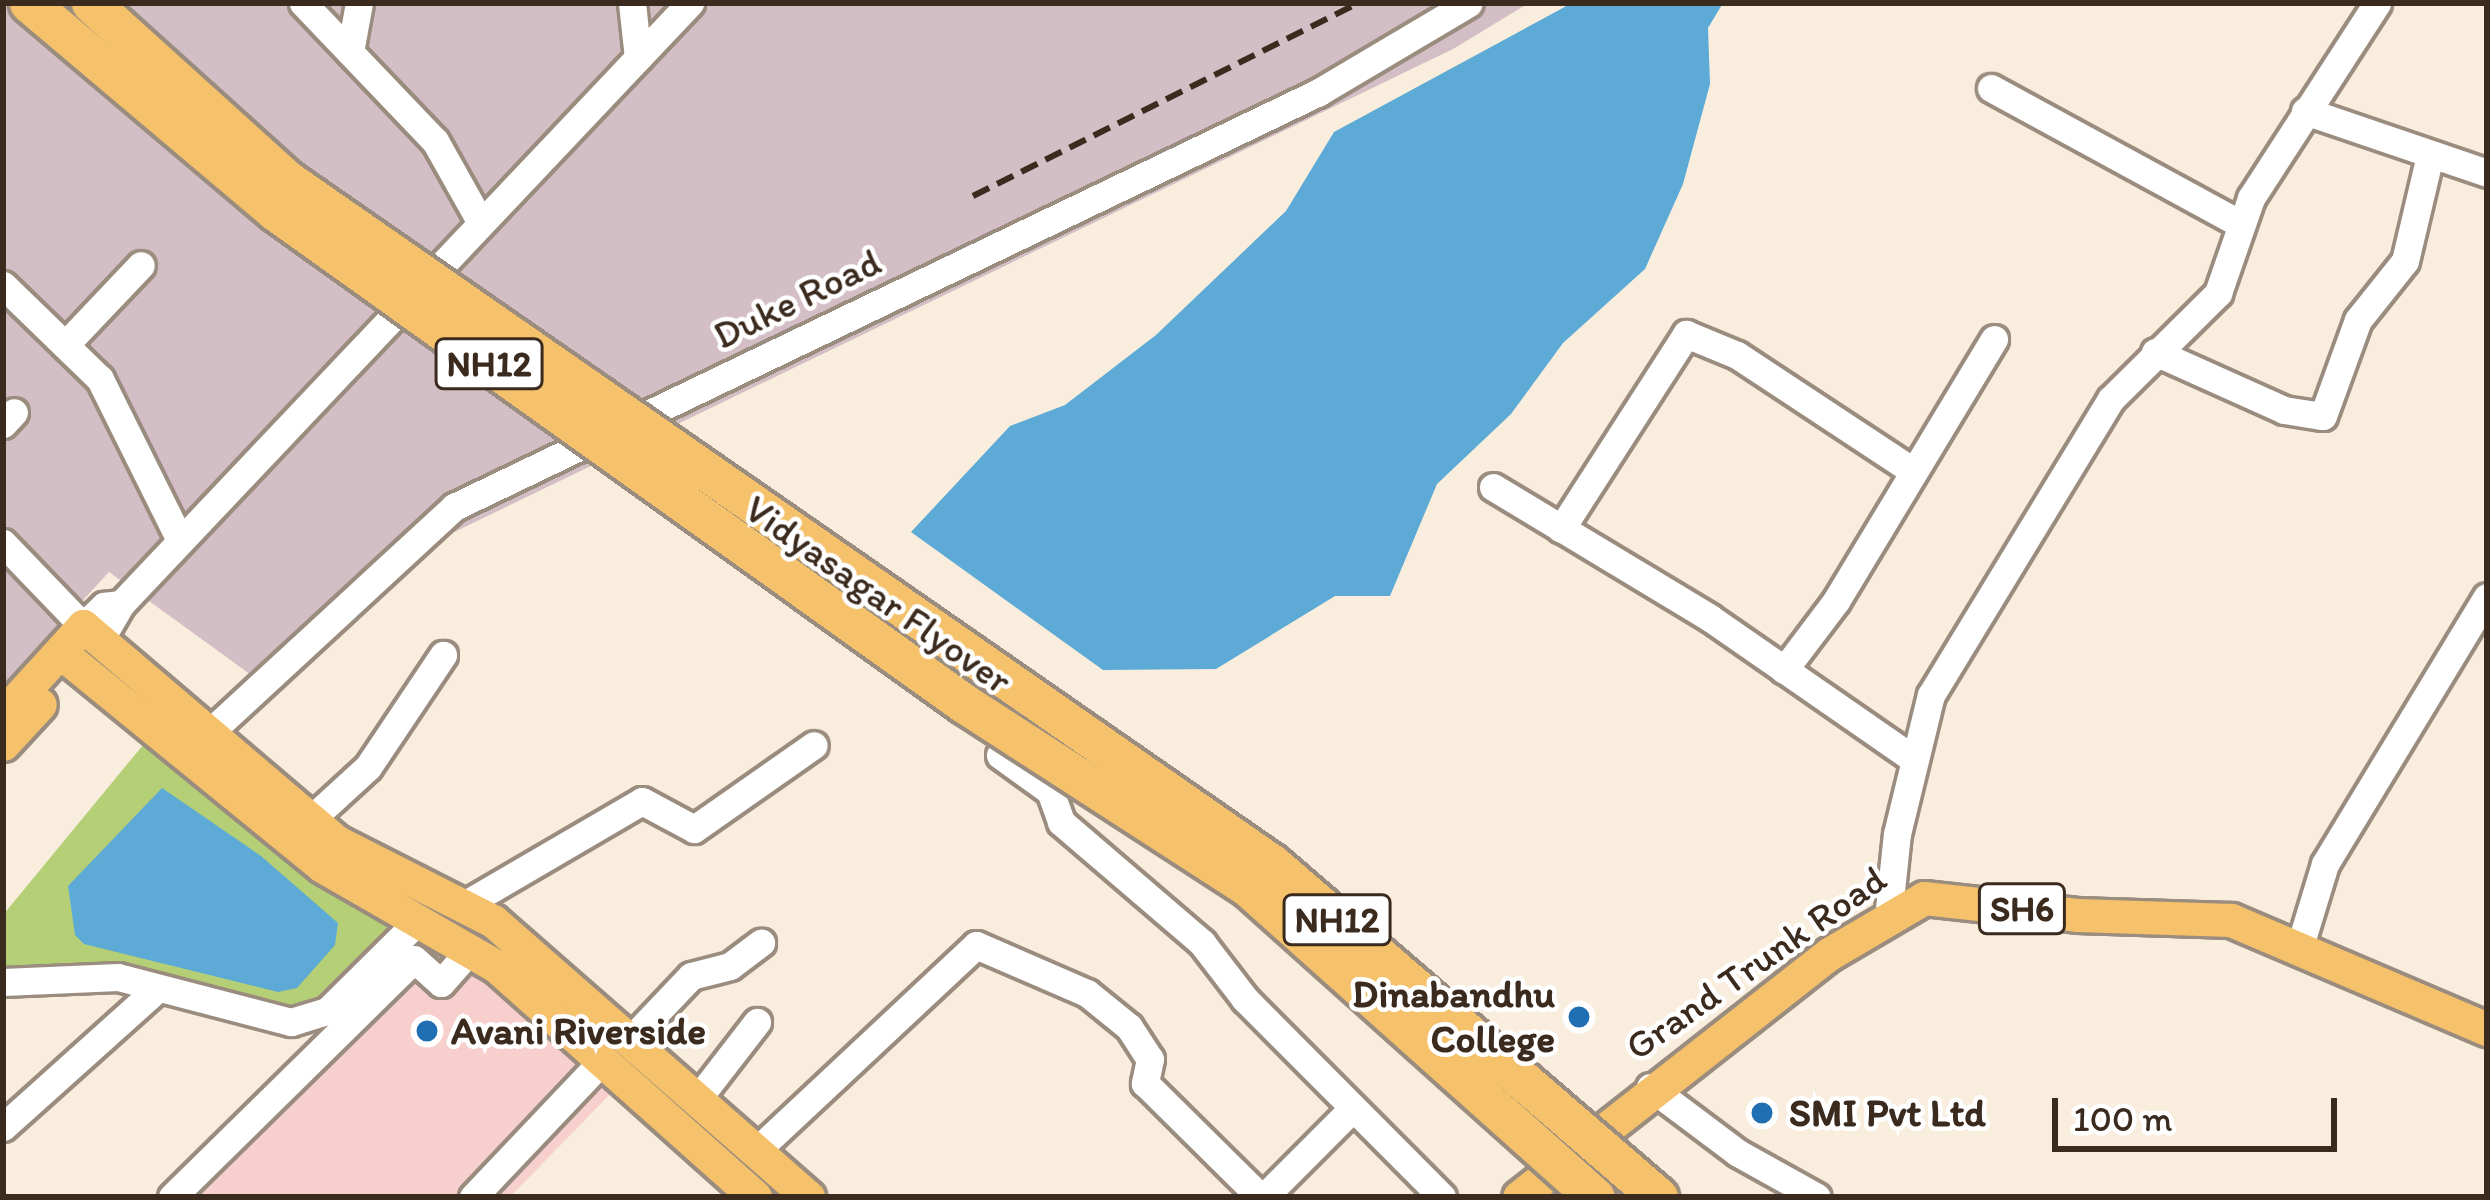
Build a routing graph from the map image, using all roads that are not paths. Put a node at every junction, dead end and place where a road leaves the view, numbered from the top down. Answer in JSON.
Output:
{"nodes":[{"id":1,"x":29,"y":3,"type":"edge"},
{"id":2,"x":91,"y":3,"type":"edge"},
{"id":3,"x":303,"y":3,"type":"edge"},
{"id":4,"x":359,"y":3,"type":"edge"},
{"id":5,"x":632,"y":3,"type":"edge"},
{"id":6,"x":690,"y":3,"type":"edge"},
{"id":7,"x":1469,"y":3,"type":"edge"},
{"id":8,"x":2377,"y":3,"type":"edge"},
{"id":9,"x":350,"y":52,"type":"junction"},
{"id":10,"x":638,"y":58,"type":"junction"},
{"id":11,"x":1991,"y":88,"type":"dead end"},
{"id":12,"x":2305,"y":111,"type":"junction"},
{"id":13,"x":2430,"y":155,"type":"junction"},
{"id":14,"x":2487,"y":172,"type":"edge"},
{"id":15,"x":481,"y":223,"type":"junction"},
{"id":16,"x":2240,"y":224,"type":"junction"},
{"id":17,"x":141,"y":265,"type":"dead end"},
{"id":18,"x":3,"y":286,"type":"edge"},
{"id":19,"x":1994,"y":339,"type":"dead end"},
{"id":20,"x":65,"y":345,"type":"junction"},
{"id":21,"x":2156,"y":352,"type":"junction"},
{"id":22,"x":1910,"y":469,"type":"junction"},
{"id":23,"x":1493,"y":487,"type":"dead end"},
{"id":24,"x":1561,"y":529,"type":"junction"},
{"id":25,"x":180,"y":540,"type":"junction"},
{"id":26,"x":3,"y":543,"type":"edge"},
{"id":27,"x":2487,"y":597,"type":"edge"},
{"id":28,"x":91,"y":634,"type":"junction"},
{"id":29,"x":443,"y":655,"type":"dead end"},
{"id":30,"x":67,"y":659,"type":"junction"},
{"id":31,"x":1784,"y":670,"type":"junction"},
{"id":32,"x":3,"y":714,"type":"edge"},
{"id":33,"x":208,"y":734,"type":"junction"},
{"id":34,"x":3,"y":744,"type":"edge"},
{"id":35,"x":814,"y":745,"type":"dead end"},
{"id":36,"x":1000,"y":755,"type":"dead end"},
{"id":37,"x":1912,"y":758,"type":"junction"},
{"id":38,"x":309,"y":821,"type":"junction"},
{"id":39,"x":464,"y":905,"type":"junction"},
{"id":40,"x":1888,"y":919,"type":"junction"},
{"id":41,"x":418,"y":921,"type":"junction"},
{"id":42,"x":761,"y":943,"type":"dead end"},
{"id":43,"x":2299,"y":949,"type":"junction"},
{"id":44,"x":471,"y":950,"type":"junction"},
{"id":45,"x":3,"y":982,"type":"edge"},
{"id":46,"x":158,"y":988,"type":"junction"},
{"id":47,"x":757,"y":1022,"type":"dead end"},
{"id":48,"x":2487,"y":1029,"type":"edge"},
{"id":49,"x":633,"y":1036,"type":"junction"},
{"id":50,"x":601,"y":1062,"type":"junction"},
{"id":51,"x":1650,"y":1088,"type":"junction"},
{"id":52,"x":699,"y":1097,"type":"junction"},
{"id":53,"x":1352,"y":1109,"type":"junction"},
{"id":54,"x":3,"y":1127,"type":"edge"},
{"id":55,"x":757,"y":1150,"type":"junction"},
{"id":56,"x":1524,"y":1195,"type":"edge"},
{"id":57,"x":172,"y":1197,"type":"edge"},
{"id":58,"x":473,"y":1197,"type":"edge"},
{"id":59,"x":755,"y":1197,"type":"edge"},
{"id":60,"x":808,"y":1197,"type":"edge"},
{"id":61,"x":1262,"y":1197,"type":"edge"},
{"id":62,"x":1442,"y":1197,"type":"edge"},
{"id":63,"x":1595,"y":1197,"type":"edge"},
{"id":64,"x":1658,"y":1197,"type":"edge"},
{"id":65,"x":1816,"y":1197,"type":"edge"}],
"edges":[{"from":1,"to":63,"type":"highway","name":"Vidyasagar Flyover","number":"NH12","bridge":true},
{"from":2,"to":64,"type":"highway","name":"Vidyasagar Flyover","number":"NH12","bridge":true},
{"from":3,"to":9,"type":"street"},
{"from":4,"to":9,"type":"street"},
{"from":5,"to":10,"type":"street"},
{"from":6,"to":10,"type":"street"},
{"from":7,"to":33,"type":"street","name":"Duke Road"},
{"from":8,"to":12,"type":"street"},
{"from":9,"to":15,"type":"street"},
{"from":10,"to":15,"type":"street"},
{"from":11,"to":16,"type":"street"},
{"from":12,"to":13,"type":"street"},
{"from":12,"to":16,"type":"street"},
{"from":13,"to":14,"type":"street"},
{"from":13,"to":21,"type":"street"},
{"from":15,"to":25,"type":"street"},
{"from":16,"to":21,"type":"street"},
{"from":17,"to":20,"type":"street"},
{"from":18,"to":20,"type":"street"},
{"from":19,"to":22,"type":"street"},
{"from":20,"to":25,"type":"street"},
{"from":21,"to":37,"type":"street"},
{"from":22,"to":24,"type":"street"},
{"from":22,"to":31,"type":"street"},
{"from":23,"to":24,"type":"street"},
{"from":24,"to":31,"type":"street"},
{"from":25,"to":28,"type":"street"},
{"from":26,"to":28,"type":"street"},
{"from":27,"to":43,"type":"street"},
{"from":28,"to":30,"type":"main road"},
{"from":28,"to":33,"type":"main road"},
{"from":29,"to":38,"type":"street"},
{"from":30,"to":32,"type":"main road"},
{"from":30,"to":34,"type":"main road"},
{"from":30,"to":41,"type":"main road"},
{"from":31,"to":37,"type":"street"},
{"from":33,"to":38,"type":"main road"},
{"from":35,"to":39,"type":"street"},
{"from":36,"to":53,"type":"street"},
{"from":37,"to":40,"type":"street"},
{"from":38,"to":39,"type":"main road"},
{"from":39,"to":49,"type":"main road"},
{"from":40,"to":43,"type":"main road","name":"Grand Trunk Road","number":"SH6"},
{"from":40,"to":51,"type":"main road","name":"Grand Trunk Road","number":"SH6"},
{"from":41,"to":44,"type":"main road"},
{"from":41,"to":46,"type":"street"},
{"from":42,"to":49,"type":"street"},
{"from":43,"to":48,"type":"main road","name":"Grand Trunk Road","number":"SH6"},
{"from":44,"to":50,"type":"main road"},
{"from":44,"to":57,"type":"street"},
{"from":45,"to":46,"type":"street"},
{"from":46,"to":54,"type":"street"},
{"from":47,"to":52,"type":"street"},
{"from":49,"to":52,"type":"main road"},
{"from":50,"to":58,"type":"street"},
{"from":50,"to":59,"type":"main road"},
{"from":51,"to":56,"type":"main road","name":"Grand Trunk Road","number":"SH6"},
{"from":51,"to":65,"type":"street"},
{"from":52,"to":55,"type":"main road"},
{"from":53,"to":61,"type":"street"},
{"from":53,"to":62,"type":"street"},
{"from":55,"to":60,"type":"main road"},
{"from":55,"to":61,"type":"street"}]}
